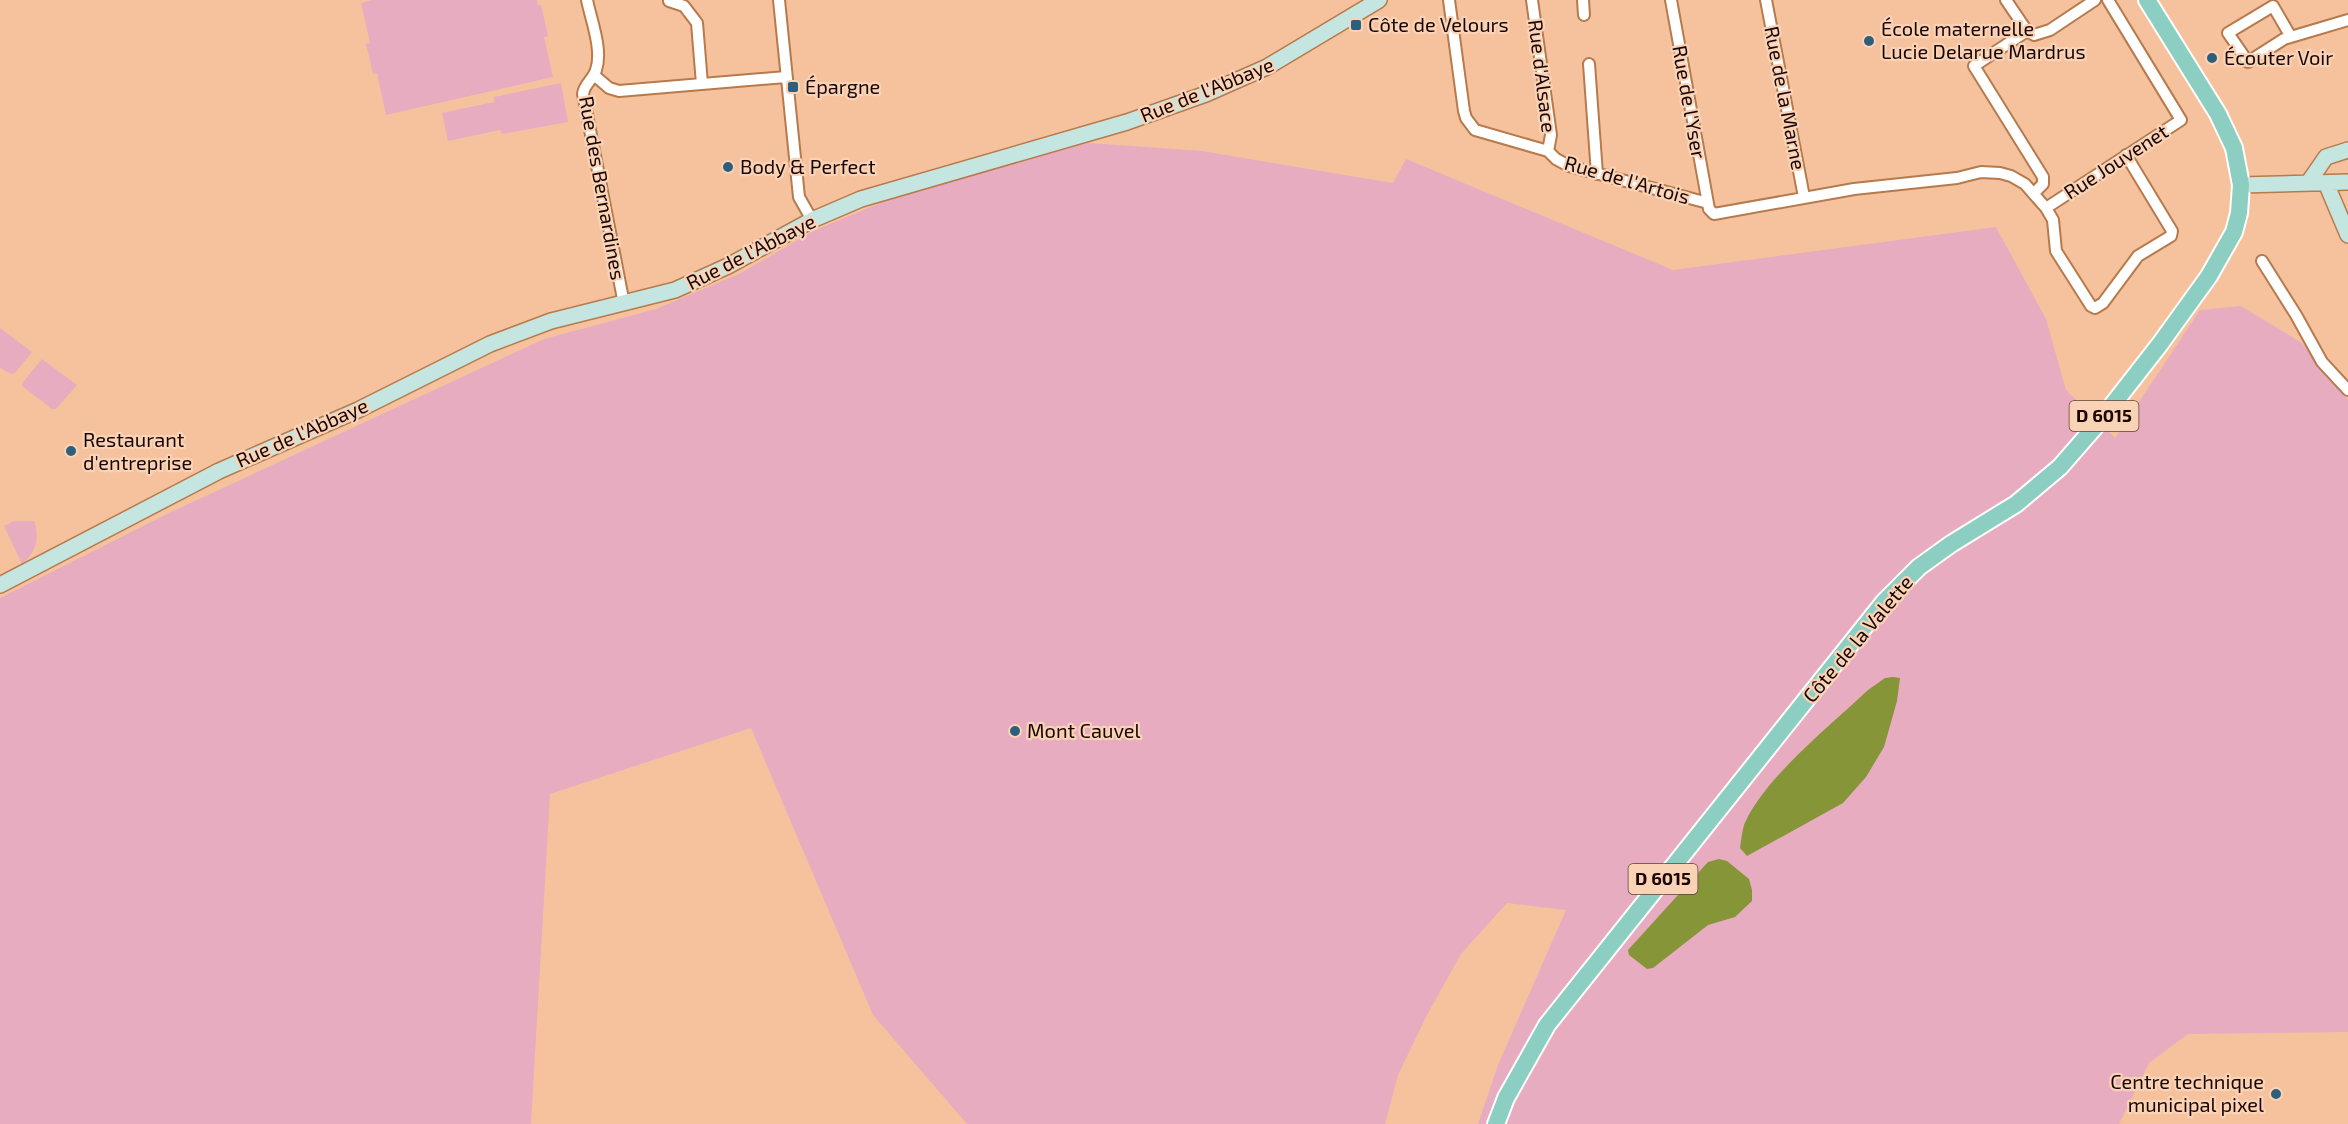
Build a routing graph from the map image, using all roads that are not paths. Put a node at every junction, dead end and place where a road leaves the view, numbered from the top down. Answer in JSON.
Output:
{"nodes":[{"id":1,"x":587,"y":0,"type":"edge"},
{"id":2,"x":779,"y":0,"type":"edge"},
{"id":3,"x":1378,"y":0,"type":"edge"},
{"id":4,"x":1449,"y":0,"type":"edge"},
{"id":5,"x":1532,"y":0,"type":"edge"},
{"id":6,"x":1583,"y":0,"type":"edge"},
{"id":7,"x":1671,"y":0,"type":"edge"},
{"id":8,"x":1766,"y":0,"type":"edge"},
{"id":9,"x":2006,"y":0,"type":"edge"},
{"id":10,"x":2095,"y":0,"type":"edge"},
{"id":11,"x":2108,"y":0,"type":"edge"},
{"id":12,"x":669,"y":1,"type":"edge"},
{"id":13,"x":2151,"y":1,"type":"edge"},
{"id":14,"x":1584,"y":15,"type":"dead end"},
{"id":15,"x":2348,"y":20,"type":"edge"},
{"id":16,"x":2027,"y":31,"type":"junction"},
{"id":17,"x":2290,"y":37,"type":"junction"},
{"id":18,"x":1589,"y":64,"type":"dead end"},
{"id":19,"x":594,"y":75,"type":"junction"},
{"id":20,"x":786,"y":77,"type":"junction"},
{"id":21,"x":702,"y":84,"type":"junction"},
{"id":22,"x":2348,"y":150,"type":"edge"},
{"id":23,"x":1548,"y":151,"type":"junction"},
{"id":24,"x":2126,"y":155,"type":"junction"},
{"id":25,"x":1597,"y":174,"type":"junction"},
{"id":26,"x":2348,"y":182,"type":"edge"},
{"id":27,"x":2308,"y":183,"type":"junction"},
{"id":28,"x":2326,"y":183,"type":"junction"},
{"id":29,"x":2241,"y":185,"type":"junction"},
{"id":30,"x":1854,"y":189,"type":"joint"},
{"id":31,"x":2034,"y":193,"type":"junction"},
{"id":32,"x":1804,"y":197,"type":"junction"},
{"id":33,"x":1708,"y":203,"type":"junction"},
{"id":34,"x":2046,"y":208,"type":"junction"},
{"id":35,"x":812,"y":220,"type":"junction"},
{"id":36,"x":2348,"y":235,"type":"edge"},
{"id":37,"x":2262,"y":261,"type":"dead end"},
{"id":38,"x":624,"y":304,"type":"junction"},
{"id":39,"x":2348,"y":390,"type":"edge"},
{"id":40,"x":0,"y":585,"type":"edge"},
{"id":41,"x":1496,"y":1124,"type":"edge"}],
"edges":[{"from":1,"to":19,"type":"street","name":"Rue des Bernardines"},
{"from":2,"to":20,"type":"street"},
{"from":3,"to":35,"type":"street","name":"Rue de l'Abbaye"},
{"from":4,"to":23,"type":"street","name":"Rue de l'Artois"},
{"from":5,"to":23,"type":"street","name":"Rue d'Alsace"},
{"from":6,"to":14,"type":"street"},
{"from":7,"to":33,"type":"street","name":"Rue de l'Yser"},
{"from":8,"to":32,"type":"street","name":"Rue de la Marne"},
{"from":9,"to":16,"type":"street"},
{"from":10,"to":16,"type":"street"},
{"from":11,"to":24,"type":"street","name":"Rue Jouvenet"},
{"from":12,"to":21,"type":"street"},
{"from":13,"to":29,"type":"main road","number":"D 6015"},
{"from":15,"to":17,"type":"street"},
{"from":16,"to":31,"type":"street"},
{"from":17,"to":17,"type":"street"},
{"from":18,"to":25,"type":"street"},
{"from":19,"to":21,"type":"street"},
{"from":19,"to":38,"type":"street","name":"Rue des Bernardines"},
{"from":20,"to":21,"type":"street"},
{"from":20,"to":35,"type":"street"},
{"from":22,"to":27,"type":"street"},
{"from":23,"to":25,"type":"street","name":"Rue de l'Artois"},
{"from":24,"to":34,"type":"street","name":"Rue Jouvenet"},
{"from":24,"to":34,"type":"street"},
{"from":25,"to":33,"type":"street","name":"Rue de l'Artois"},
{"from":26,"to":28,"type":"street"},
{"from":27,"to":28,"type":"street"},
{"from":27,"to":29,"type":"street"},
{"from":28,"to":36,"type":"street"},
{"from":29,"to":41,"type":"main road","name":"Côte de la Valette","number":"D 6015"},
{"from":30,"to":31,"type":"street","name":"Rue Jouvenet"},
{"from":30,"to":32,"type":"street","name":"Rue de l'Artois"},
{"from":31,"to":34,"type":"street","name":"Rue Jouvenet"},
{"from":32,"to":33,"type":"street","name":"Rue de l'Artois"},
{"from":35,"to":38,"type":"street","name":"Rue de l'Abbaye"},
{"from":37,"to":39,"type":"street"},
{"from":38,"to":40,"type":"street","name":"Rue de l'Abbaye"}]}
